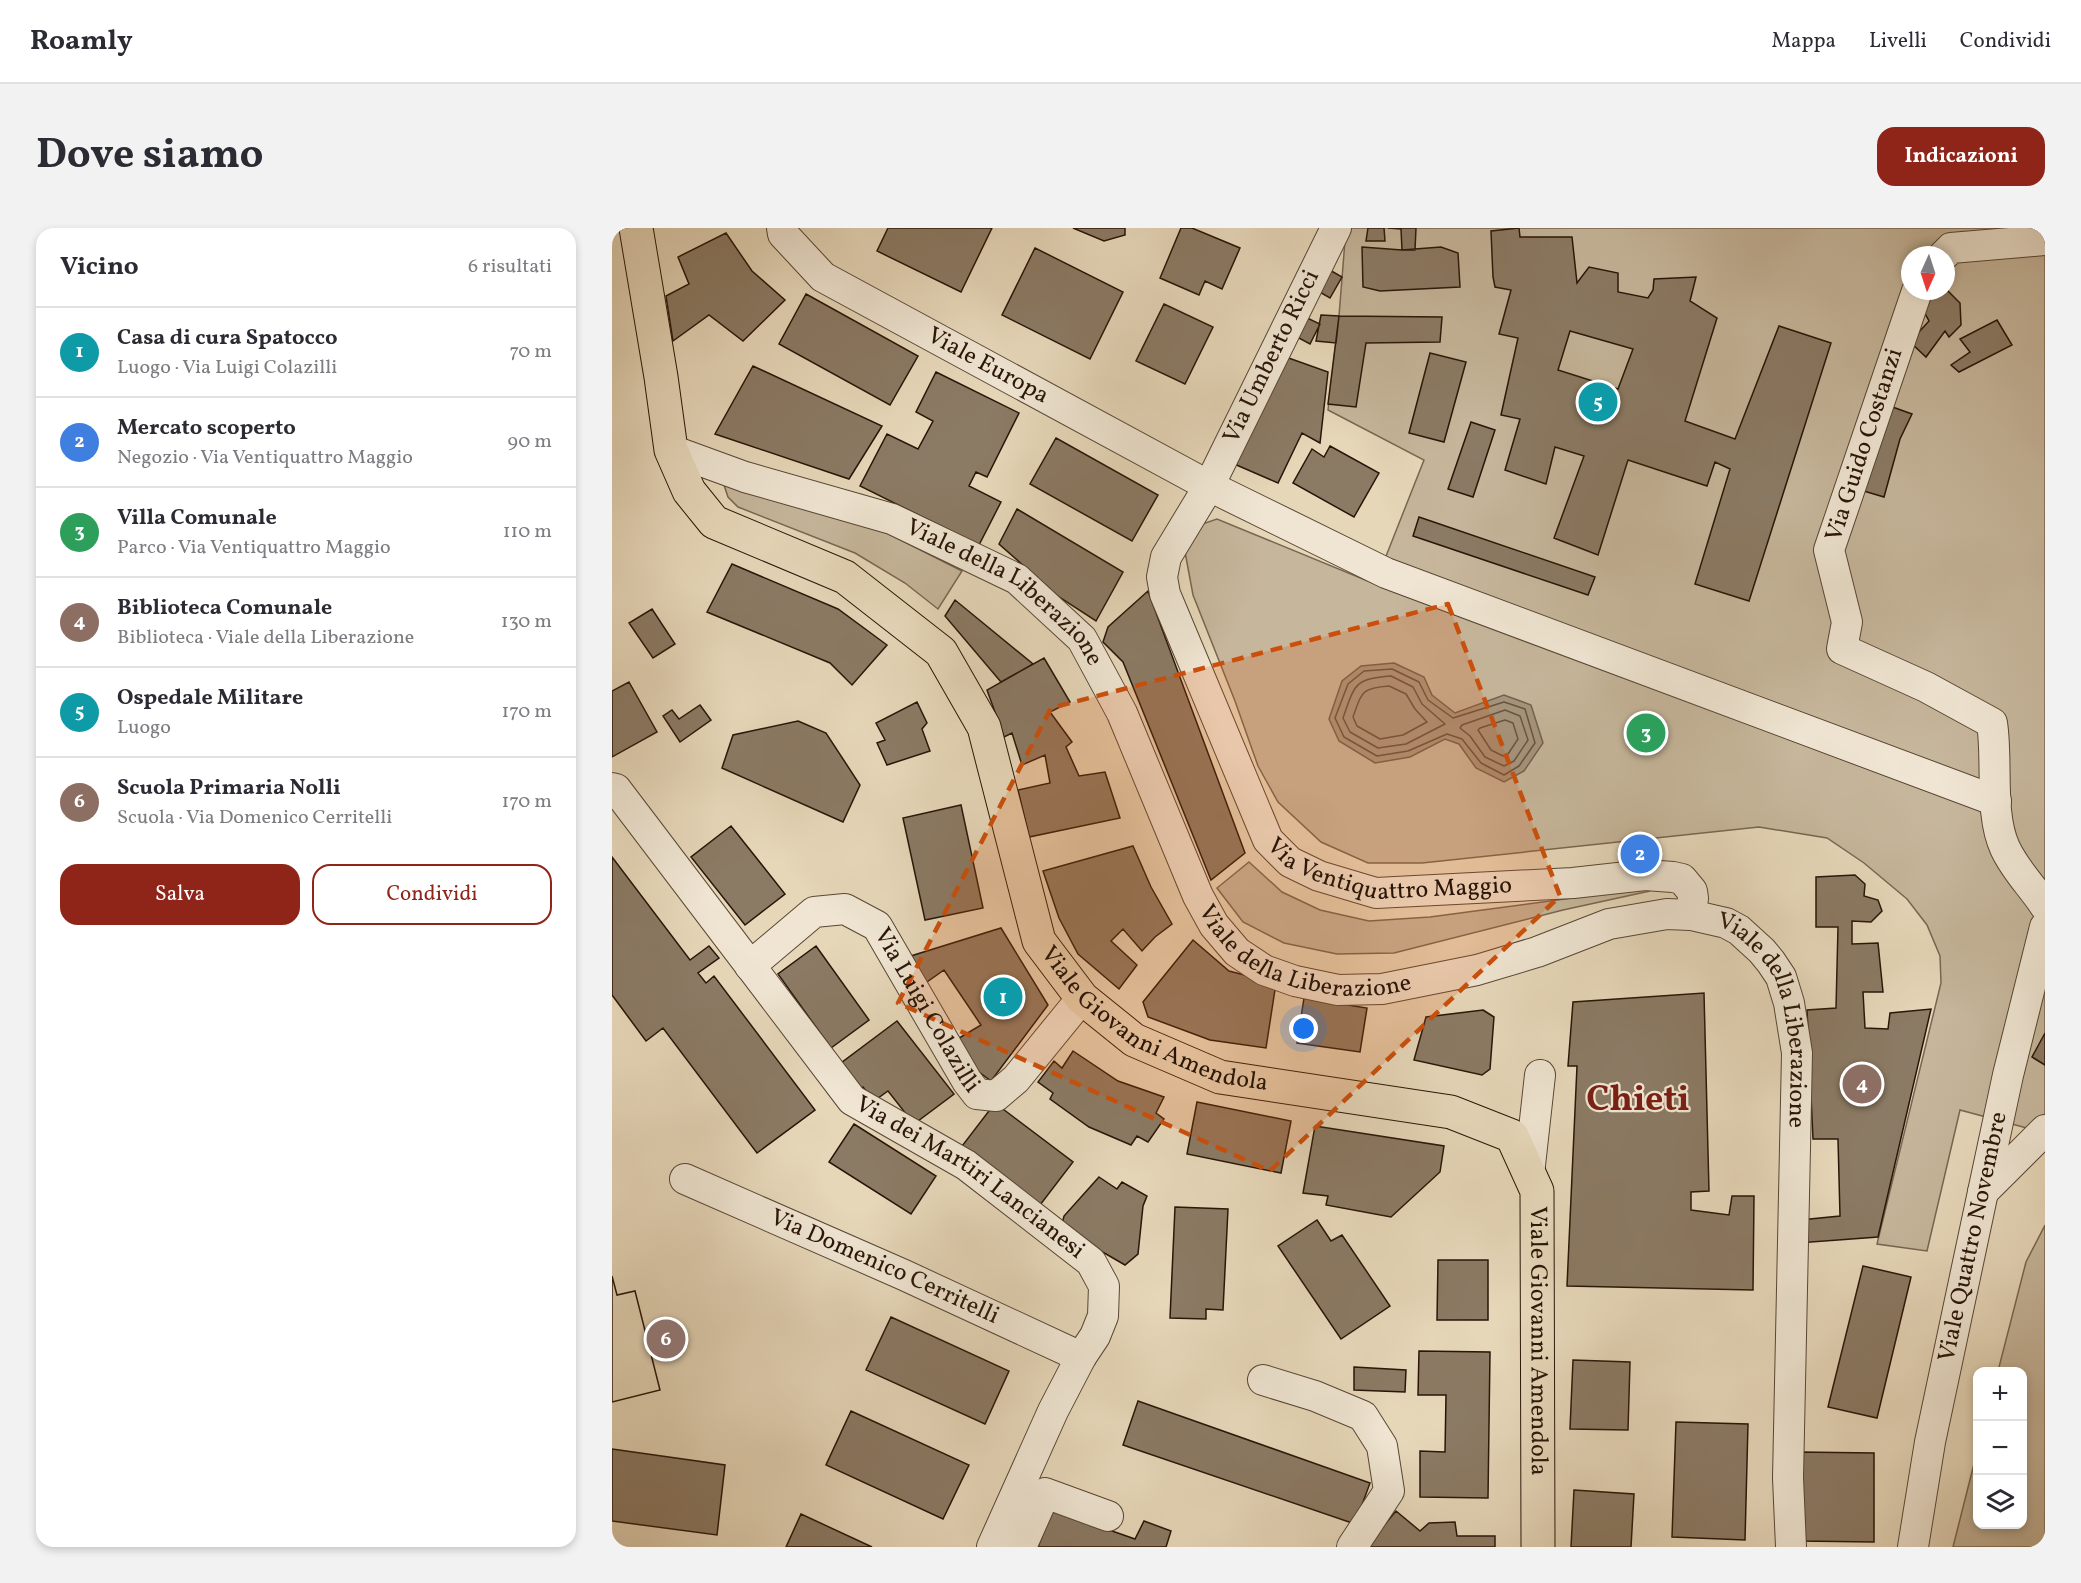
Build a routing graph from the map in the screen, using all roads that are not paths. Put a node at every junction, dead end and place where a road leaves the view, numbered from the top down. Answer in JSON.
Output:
{"nodes":[{"id":1,"x":636,"y":228,"type":"edge"},
{"id":2,"x":782,"y":228,"type":"edge"},
{"id":3,"x":1336,"y":228,"type":"edge"},
{"id":4,"x":2045,"y":240,"type":"edge"},
{"id":5,"x":1955,"y":248,"type":"edge"},
{"id":6,"x":1914,"y":300,"type":"edge"},
{"id":7,"x":672,"y":450,"type":"junction"},
{"id":8,"x":1209,"y":486,"type":"junction"},
{"id":9,"x":612,"y":788,"type":"edge"},
{"id":10,"x":1996,"y":801,"type":"junction"},
{"id":11,"x":2045,"y":906,"type":"edge"},
{"id":12,"x":1691,"y":915,"type":"junction"},
{"id":13,"x":2045,"y":927,"type":"edge"},
{"id":14,"x":750,"y":966,"type":"junction"},
{"id":15,"x":1082,"y":998,"type":"junction"},
{"id":16,"x":1540,"y":1075,"type":"dead end"},
{"id":17,"x":2045,"y":1130,"type":"edge"},
{"id":18,"x":1529,"y":1174,"type":"junction"},
{"id":19,"x":686,"y":1179,"type":"dead end"},
{"id":20,"x":1983,"y":1192,"type":"junction"},
{"id":21,"x":1081,"y":1358,"type":"junction"},
{"id":22,"x":1263,"y":1380,"type":"dead end"},
{"id":23,"x":1108,"y":1516,"type":"dead end"},
{"id":24,"x":992,"y":1547,"type":"edge"},
{"id":25,"x":1022,"y":1547,"type":"edge"},
{"id":26,"x":1352,"y":1547,"type":"edge"},
{"id":27,"x":1538,"y":1547,"type":"edge"},
{"id":28,"x":1791,"y":1547,"type":"edge"},
{"id":29,"x":1913,"y":1547,"type":"edge"}],
"edges":[{"from":1,"to":7,"type":"main road"},
{"from":2,"to":8,"type":"street","name":"Viale Europa"},
{"from":3,"to":8,"type":"street","name":"Via Umberto Ricci"},
{"from":4,"to":5,"type":"street"},
{"from":6,"to":10,"type":"street","name":"Via Guido Costanzi"},
{"from":7,"to":12,"type":"street","name":"Viale della Liberazione"},
{"from":7,"to":15,"type":"main road","name":"Viale Giovanni Amendola"},
{"from":8,"to":10,"type":"street","name":"Viale Europa"},
{"from":8,"to":12,"type":"street","name":"Via Ventiquattro Maggio"},
{"from":9,"to":14,"type":"street","name":"Via dei Martiri Lancianesi"},
{"from":10,"to":11,"type":"street"},
{"from":12,"to":28,"type":"street","name":"Viale della Liberazione"},
{"from":13,"to":20,"type":"street","name":"Viale Quattro Novembre"},
{"from":14,"to":15,"type":"street","name":"Via Luigi Colazilli"},
{"from":14,"to":21,"type":"street","name":"Via dei Martiri Lancianesi"},
{"from":15,"to":18,"type":"main road","name":"Viale Giovanni Amendola"},
{"from":16,"to":18,"type":"street"},
{"from":17,"to":20,"type":"street"},
{"from":18,"to":27,"type":"main road","name":"Viale Giovanni Amendola"},
{"from":19,"to":21,"type":"street","name":"Via Domenico Cerritelli"},
{"from":20,"to":29,"type":"street","name":"Viale Quattro Novembre"},
{"from":21,"to":24,"type":"street","name":"Via dei Martiri Lancianesi"},
{"from":22,"to":26,"type":"street"},
{"from":23,"to":25,"type":"street"}]}
